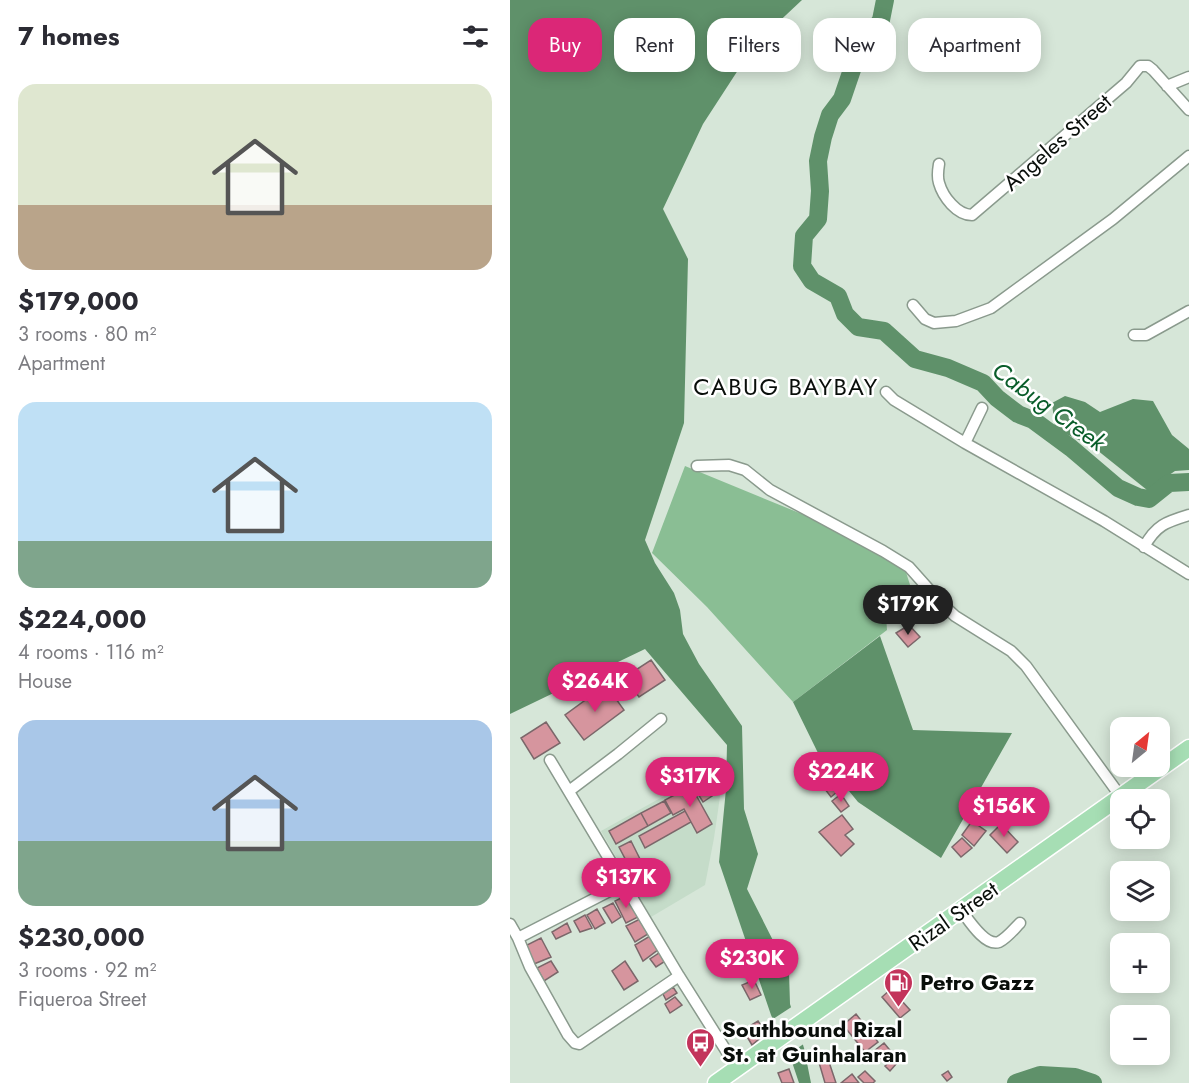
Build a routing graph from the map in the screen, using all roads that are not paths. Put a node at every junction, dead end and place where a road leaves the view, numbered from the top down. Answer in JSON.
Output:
{"nodes":[{"id":1,"x":1189,"y":76,"type":"edge"},
{"id":2,"x":1167,"y":86,"type":"junction"},
{"id":3,"x":1189,"y":110,"type":"edge"},
{"id":4,"x":1189,"y":156,"type":"edge"},
{"id":5,"x":939,"y":164,"type":"dead end"},
{"id":6,"x":913,"y":305,"type":"dead end"},
{"id":7,"x":1189,"y":311,"type":"edge"},
{"id":8,"x":1134,"y":335,"type":"dead end"},
{"id":9,"x":886,"y":392,"type":"dead end"},
{"id":10,"x":982,"y":408,"type":"dead end"},
{"id":11,"x":964,"y":443,"type":"junction"},
{"id":12,"x":697,"y":466,"type":"dead end"},
{"id":13,"x":1189,"y":515,"type":"edge"},
{"id":14,"x":1144,"y":547,"type":"junction"},
{"id":15,"x":1189,"y":574,"type":"edge"},
{"id":16,"x":661,"y":719,"type":"dead end"},
{"id":17,"x":1189,"y":748,"type":"edge"},
{"id":18,"x":550,"y":760,"type":"dead end"},
{"id":19,"x":1114,"y":789,"type":"edge"},
{"id":20,"x":1131,"y":789,"type":"edge"},
{"id":21,"x":569,"y":791,"type":"junction"},
{"id":22,"x":1110,"y":804,"type":"edge"},
{"id":23,"x":625,"y":884,"type":"junction"},
{"id":24,"x":961,"y":910,"type":"junction"},
{"id":25,"x":1020,"y":923,"type":"dead end"},
{"id":26,"x":510,"y":924,"type":"edge"},
{"id":27,"x":518,"y":939,"type":"junction"},
{"id":28,"x":680,"y":976,"type":"junction"},
{"id":29,"x":728,"y":1077,"type":"edge"}],
"edges":[{"from":1,"to":2,"type":"street"},
{"from":2,"to":3,"type":"street","name":"Angeles Street"},
{"from":2,"to":5,"type":"street","name":"Angeles Street"},
{"from":4,"to":6,"type":"street"},
{"from":7,"to":8,"type":"street"},
{"from":9,"to":11,"type":"street"},
{"from":10,"to":11,"type":"street"},
{"from":11,"to":14,"type":"street"},
{"from":12,"to":19,"type":"street"},
{"from":13,"to":14,"type":"street"},
{"from":14,"to":15,"type":"street"},
{"from":16,"to":21,"type":"street"},
{"from":17,"to":20,"type":"main road","name":"Rizal Street"},
{"from":18,"to":21,"type":"street"},
{"from":21,"to":23,"type":"street"},
{"from":22,"to":24,"type":"main road","name":"Rizal Street"},
{"from":23,"to":27,"type":"street"},
{"from":23,"to":28,"type":"street"},
{"from":24,"to":25,"type":"street"},
{"from":24,"to":29,"type":"main road","name":"Rizal Street"},
{"from":26,"to":27,"type":"street"},
{"from":27,"to":28,"type":"street"},
{"from":28,"to":29,"type":"street"}]}
